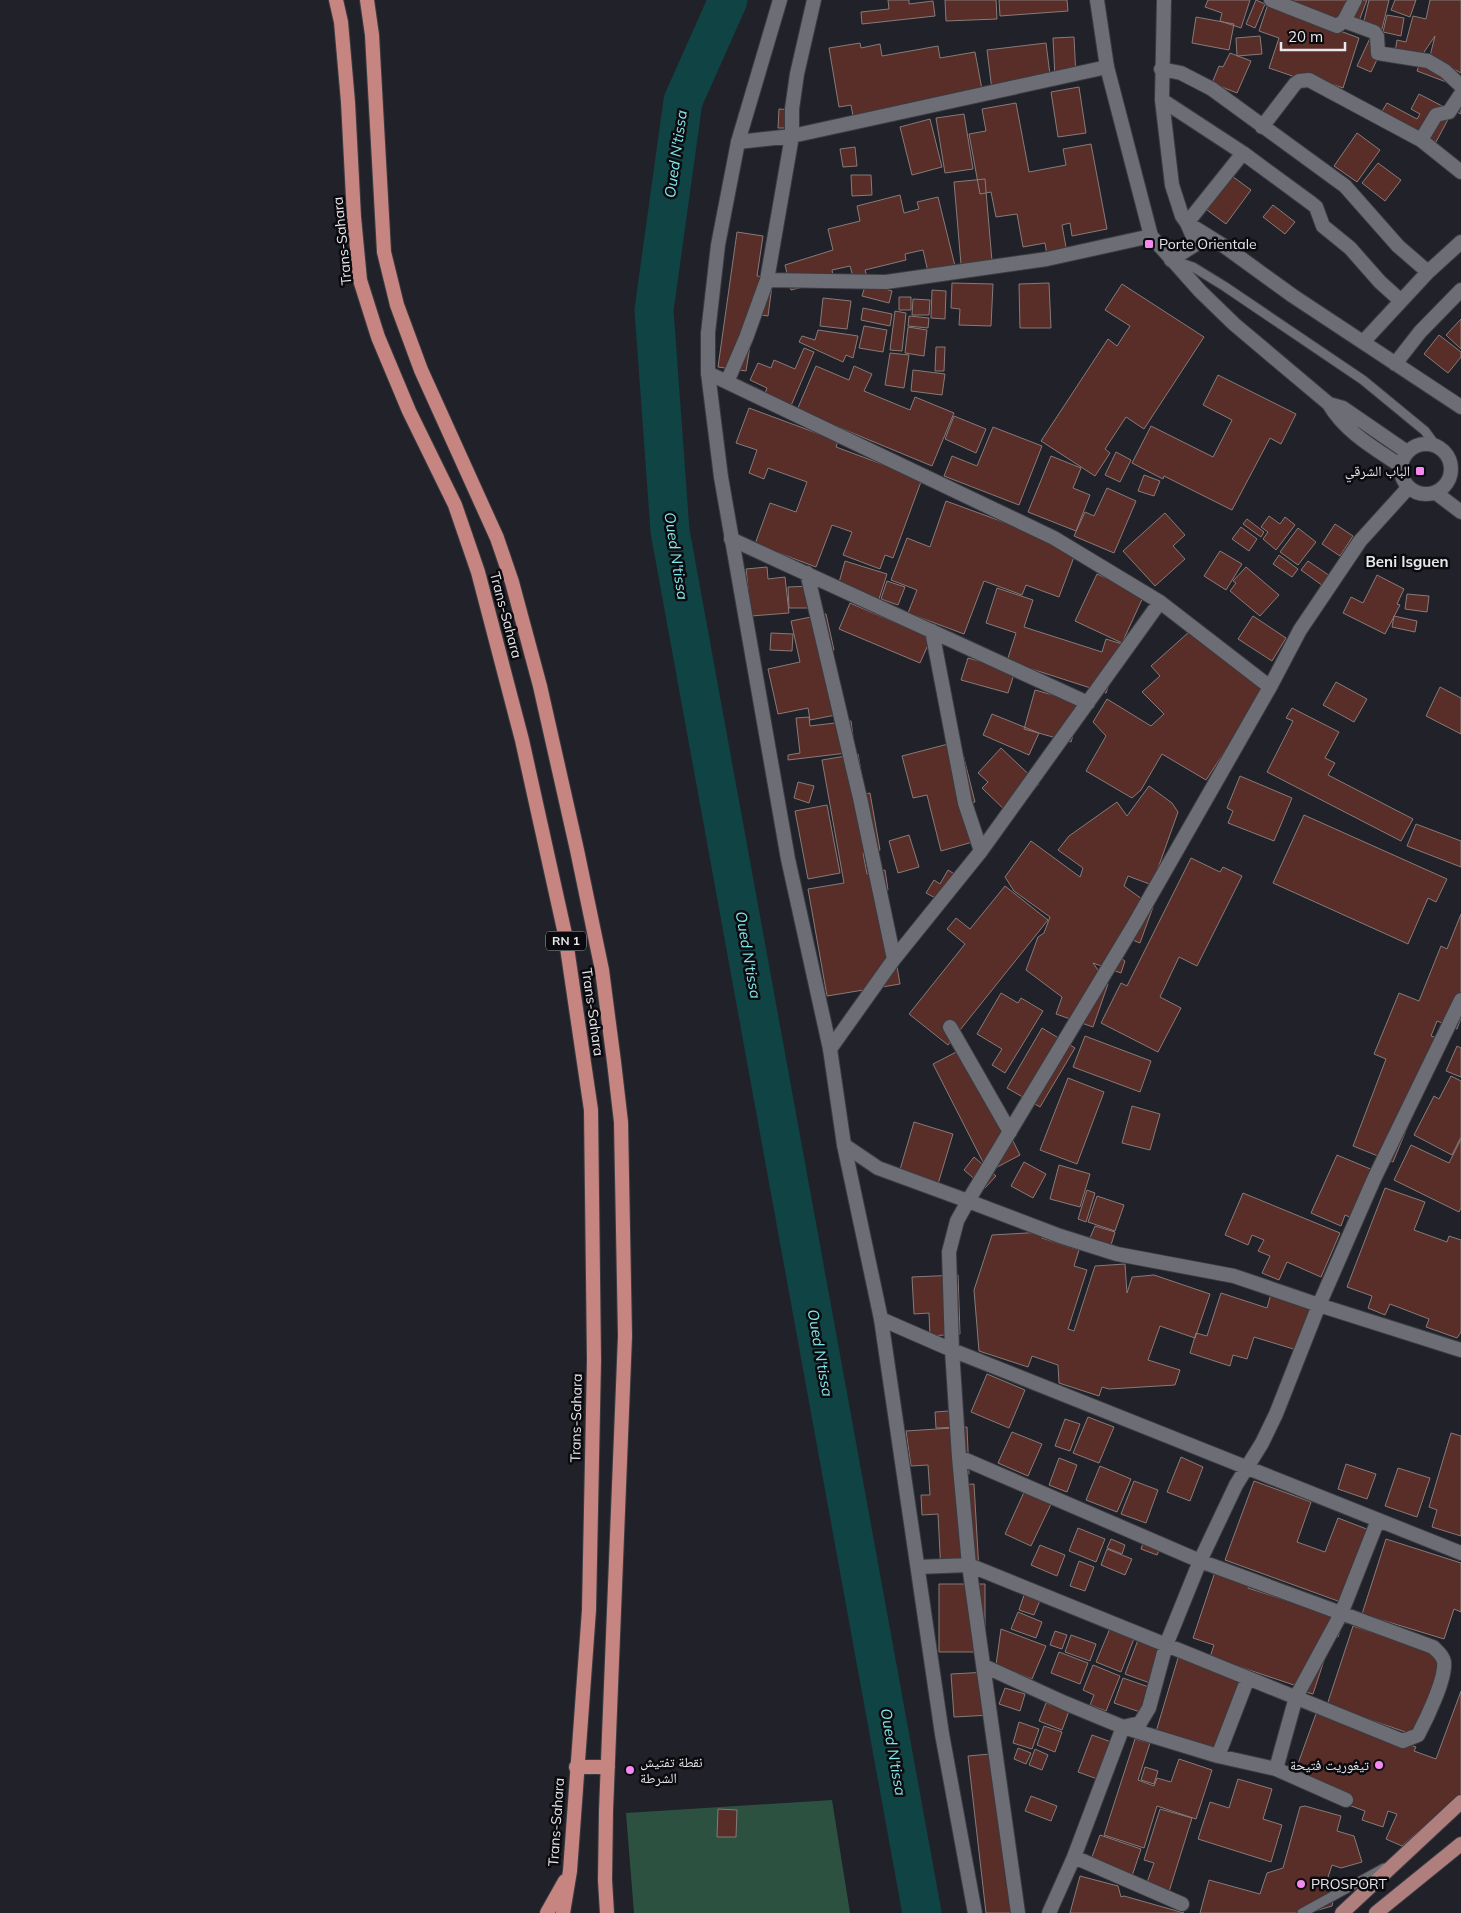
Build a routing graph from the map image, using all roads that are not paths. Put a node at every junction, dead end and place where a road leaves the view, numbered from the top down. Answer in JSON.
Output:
{"nodes":[{"id":1,"x":336,"y":0,"type":"edge"},
{"id":2,"x":367,"y":0,"type":"edge"},
{"id":3,"x":780,"y":0,"type":"edge"},
{"id":4,"x":814,"y":0,"type":"edge"},
{"id":5,"x":1097,"y":0,"type":"edge"},
{"id":6,"x":1164,"y":0,"type":"edge"},
{"id":7,"x":1271,"y":0,"type":"edge"},
{"id":8,"x":1355,"y":0,"type":"edge"},
{"id":9,"x":1344,"y":21,"type":"junction"},
{"id":10,"x":1107,"y":67,"type":"junction"},
{"id":11,"x":1161,"y":69,"type":"junction"},
{"id":12,"x":1461,"y":86,"type":"edge"},
{"id":13,"x":1461,"y":94,"type":"edge"},
{"id":14,"x":1162,"y":100,"type":"junction"},
{"id":15,"x":1262,"y":127,"type":"junction"},
{"id":16,"x":792,"y":136,"type":"junction"},
{"id":17,"x":1421,"y":140,"type":"junction"},
{"id":18,"x":738,"y":142,"type":"junction"},
{"id":19,"x":1243,"y":152,"type":"junction"},
{"id":20,"x":1461,"y":172,"type":"edge"},
{"id":21,"x":1187,"y":223,"type":"junction"},
{"id":22,"x":1151,"y":236,"type":"junction"},
{"id":23,"x":1461,"y":242,"type":"edge"},
{"id":24,"x":1171,"y":260,"type":"junction"},
{"id":25,"x":1428,"y":272,"type":"junction"},
{"id":26,"x":767,"y":280,"type":"junction"},
{"id":27,"x":1461,"y":290,"type":"edge"},
{"id":28,"x":1401,"y":301,"type":"junction"},
{"id":29,"x":1364,"y":341,"type":"junction"},
{"id":30,"x":1395,"y":364,"type":"junction"},
{"id":31,"x":708,"y":373,"type":"junction"},
{"id":32,"x":727,"y":382,"type":"junction"},
{"id":33,"x":1329,"y":404,"type":"junction"},
{"id":34,"x":1461,"y":407,"type":"edge"},
{"id":35,"x":1436,"y":446,"type":"junction"},
{"id":36,"x":1407,"y":452,"type":"junction"},
{"id":37,"x":1401,"y":466,"type":"junction"},
{"id":38,"x":1456,"y":479,"type":"edge"},
{"id":39,"x":1408,"y":488,"type":"junction"},
{"id":40,"x":1436,"y":493,"type":"junction"},
{"id":41,"x":1461,"y":512,"type":"edge"},
{"id":42,"x":731,"y":539,"type":"junction"},
{"id":43,"x":806,"y":573,"type":"junction"},
{"id":44,"x":1160,"y":602,"type":"junction"},
{"id":45,"x":932,"y":631,"type":"junction"},
{"id":46,"x":1270,"y":687,"type":"junction"},
{"id":47,"x":1088,"y":703,"type":"junction"},
{"id":48,"x":981,"y":851,"type":"junction"},
{"id":49,"x":894,"y":959,"type":"junction"},
{"id":50,"x":1461,"y":1000,"type":"edge"},
{"id":51,"x":950,"y":1027,"type":"dead end"},
{"id":52,"x":830,"y":1049,"type":"junction"},
{"id":53,"x":1010,"y":1132,"type":"junction"},
{"id":54,"x":844,"y":1145,"type":"junction"},
{"id":55,"x":968,"y":1201,"type":"junction"},
{"id":56,"x":1320,"y":1305,"type":"junction"},
{"id":57,"x":880,"y":1319,"type":"junction"},
{"id":58,"x":952,"y":1350,"type":"junction"},
{"id":59,"x":1461,"y":1350,"type":"edge"},
{"id":60,"x":959,"y":1457,"type":"junction"},
{"id":61,"x":1246,"y":1468,"type":"junction"},
{"id":62,"x":1378,"y":1520,"type":"junction"},
{"id":63,"x":1461,"y":1552,"type":"edge"},
{"id":64,"x":1200,"y":1561,"type":"junction"},
{"id":65,"x":969,"y":1565,"type":"junction"},
{"id":66,"x":918,"y":1567,"type":"junction"},
{"id":67,"x":1340,"y":1614,"type":"junction"},
{"id":68,"x":1166,"y":1645,"type":"junction"},
{"id":69,"x":984,"y":1666,"type":"junction"},
{"id":70,"x":1248,"y":1678,"type":"junction"},
{"id":71,"x":1296,"y":1697,"type":"junction"},
{"id":72,"x":1123,"y":1727,"type":"junction"},
{"id":73,"x":1218,"y":1756,"type":"junction"},
{"id":74,"x":576,"y":1767,"type":"junction"},
{"id":75,"x":608,"y":1768,"type":"junction"},
{"id":76,"x":1276,"y":1769,"type":"junction"},
{"id":77,"x":1346,"y":1800,"type":"dead end"},
{"id":78,"x":1461,"y":1802,"type":"edge"},
{"id":79,"x":1461,"y":1844,"type":"edge"},
{"id":80,"x":1074,"y":1857,"type":"junction"},
{"id":81,"x":1395,"y":1862,"type":"junction"},
{"id":82,"x":570,"y":1871,"type":"junction"},
{"id":83,"x":1182,"y":1904,"type":"dead end"},
{"id":84,"x":548,"y":1913,"type":"edge"},
{"id":85,"x":563,"y":1913,"type":"edge"},
{"id":86,"x":607,"y":1913,"type":"edge"},
{"id":87,"x":974,"y":1913,"type":"edge"},
{"id":88,"x":1018,"y":1913,"type":"edge"},
{"id":89,"x":1049,"y":1913,"type":"edge"},
{"id":90,"x":1302,"y":1913,"type":"edge"},
{"id":91,"x":1342,"y":1913,"type":"edge"},
{"id":92,"x":1376,"y":1913,"type":"edge"}],
"edges":[{"from":1,"to":74,"type":"highway","name":"Trans-Sahara","number":"RN 1"},
{"from":2,"to":75,"type":"highway","name":"Trans-Sahara","number":"RN 1"},
{"from":3,"to":18,"type":"street"},
{"from":4,"to":16,"type":"street"},
{"from":5,"to":10,"type":"street"},
{"from":6,"to":11,"type":"street"},
{"from":7,"to":9,"type":"street"},
{"from":8,"to":9,"type":"street"},
{"from":9,"to":12,"type":"street"},
{"from":10,"to":16,"type":"street"},
{"from":10,"to":22,"type":"street"},
{"from":11,"to":14,"type":"street"},
{"from":11,"to":15,"type":"street"},
{"from":13,"to":17,"type":"street"},
{"from":14,"to":19,"type":"street"},
{"from":14,"to":21,"type":"street"},
{"from":15,"to":17,"type":"street"},
{"from":15,"to":25,"type":"street"},
{"from":16,"to":18,"type":"street"},
{"from":16,"to":26,"type":"street"},
{"from":17,"to":20,"type":"street"},
{"from":18,"to":31,"type":"street"},
{"from":19,"to":21,"type":"street"},
{"from":19,"to":28,"type":"street"},
{"from":21,"to":24,"type":"street"},
{"from":21,"to":29,"type":"street"},
{"from":22,"to":24,"type":"street"},
{"from":22,"to":26,"type":"street"},
{"from":23,"to":25,"type":"street"},
{"from":24,"to":33,"type":"street"},
{"from":24,"to":35,"type":"lane"},
{"from":25,"to":28,"type":"street"},
{"from":26,"to":32,"type":"street"},
{"from":27,"to":30,"type":"street"},
{"from":28,"to":29,"type":"street"},
{"from":29,"to":30,"type":"street"},
{"from":30,"to":34,"type":"street"},
{"from":31,"to":32,"type":"street"},
{"from":31,"to":42,"type":"street"},
{"from":32,"to":44,"type":"street"},
{"from":33,"to":36,"type":"street"},
{"from":33,"to":37,"type":"street"},
{"from":35,"to":36,"type":"street"},
{"from":35,"to":38,"type":"street"},
{"from":36,"to":37,"type":"street"},
{"from":37,"to":39,"type":"street"},
{"from":38,"to":40,"type":"street"},
{"from":39,"to":40,"type":"street"},
{"from":39,"to":46,"type":"street"},
{"from":40,"to":41,"type":"street"},
{"from":42,"to":43,"type":"street"},
{"from":42,"to":52,"type":"street"},
{"from":43,"to":45,"type":"street"},
{"from":43,"to":49,"type":"street"},
{"from":44,"to":46,"type":"street"},
{"from":44,"to":47,"type":"street"},
{"from":45,"to":47,"type":"street"},
{"from":45,"to":48,"type":"street"},
{"from":46,"to":53,"type":"street"},
{"from":47,"to":48,"type":"street"},
{"from":48,"to":49,"type":"street"},
{"from":49,"to":52,"type":"street"},
{"from":50,"to":56,"type":"street"},
{"from":51,"to":53,"type":"street"},
{"from":52,"to":54,"type":"street"},
{"from":53,"to":55,"type":"street"},
{"from":54,"to":55,"type":"street"},
{"from":54,"to":57,"type":"street"},
{"from":55,"to":56,"type":"street"},
{"from":55,"to":58,"type":"street"},
{"from":56,"to":59,"type":"street"},
{"from":56,"to":61,"type":"street"},
{"from":57,"to":58,"type":"street"},
{"from":57,"to":66,"type":"street"},
{"from":58,"to":60,"type":"street"},
{"from":58,"to":61,"type":"street"},
{"from":60,"to":64,"type":"street"},
{"from":60,"to":65,"type":"street"},
{"from":61,"to":62,"type":"street"},
{"from":61,"to":64,"type":"street"},
{"from":62,"to":63,"type":"street"},
{"from":62,"to":67,"type":"street"},
{"from":64,"to":67,"type":"street"},
{"from":64,"to":68,"type":"street"},
{"from":65,"to":66,"type":"street"},
{"from":65,"to":68,"type":"street"},
{"from":65,"to":69,"type":"street"},
{"from":66,"to":87,"type":"street"},
{"from":67,"to":71,"type":"street"},
{"from":67,"to":71,"type":"street"},
{"from":68,"to":70,"type":"street"},
{"from":68,"to":72,"type":"street"},
{"from":69,"to":72,"type":"street"},
{"from":69,"to":88,"type":"street"},
{"from":70,"to":71,"type":"street"},
{"from":70,"to":73,"type":"street"},
{"from":71,"to":76,"type":"street"},
{"from":72,"to":73,"type":"street"},
{"from":72,"to":80,"type":"street"},
{"from":73,"to":76,"type":"street"},
{"from":74,"to":75,"type":"highway"},
{"from":74,"to":82,"type":"highway","name":"Trans-Sahara","number":"RN 1"},
{"from":75,"to":86,"type":"highway","name":"Trans-Sahara","number":"RN 1"},
{"from":76,"to":77,"type":"street"},
{"from":78,"to":81,"type":"main road"},
{"from":79,"to":92,"type":"main road"},
{"from":80,"to":83,"type":"street"},
{"from":80,"to":89,"type":"street"},
{"from":81,"to":90,"type":"lane"},
{"from":81,"to":91,"type":"main road"},
{"from":82,"to":84,"type":"highway"},
{"from":82,"to":85,"type":"highway","name":"Trans-Sahara","number":"RN 1"}]}
